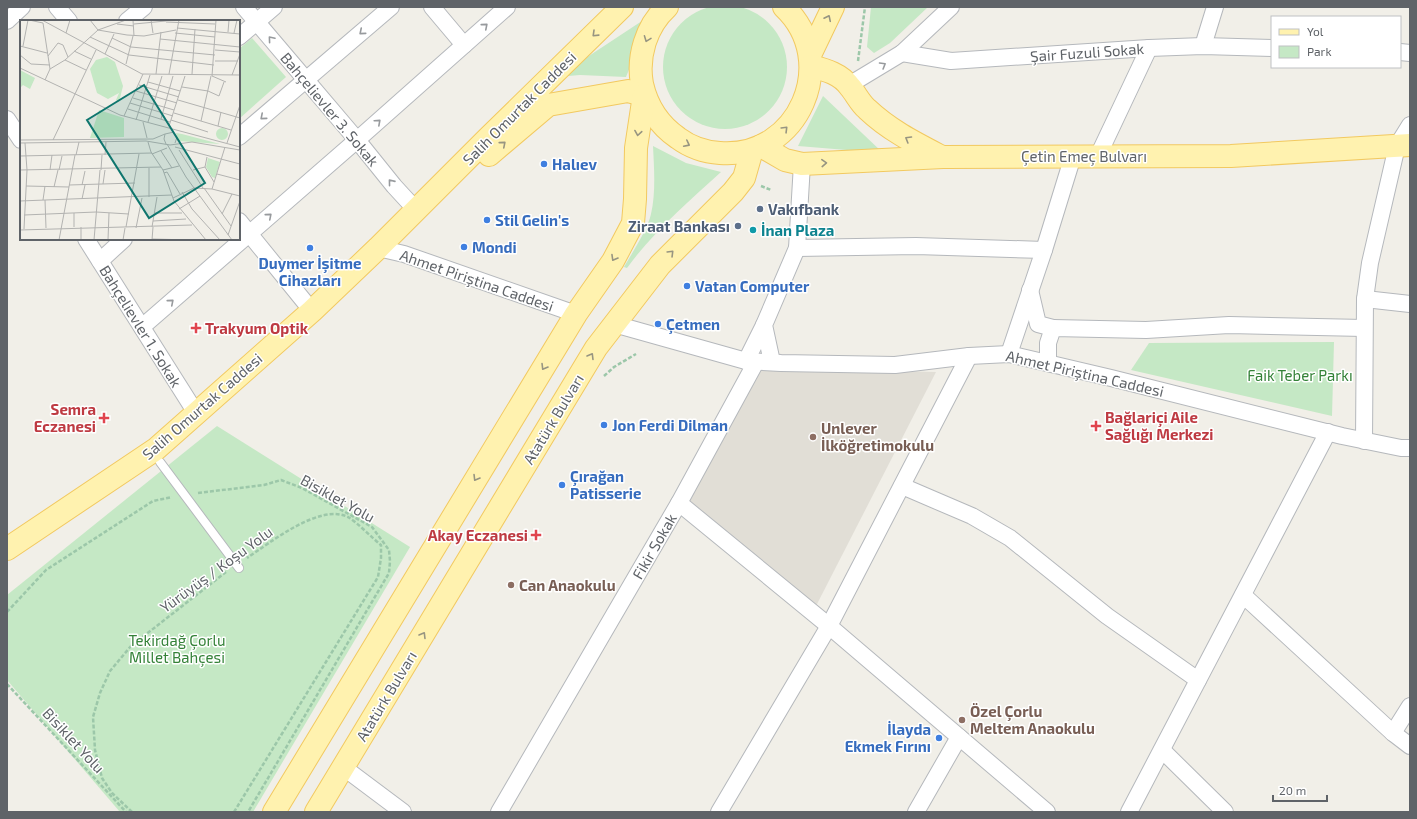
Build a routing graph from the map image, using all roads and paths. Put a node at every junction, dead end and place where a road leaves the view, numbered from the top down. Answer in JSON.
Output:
{"nodes":[{"id":1,"x":22,"y":7,"type":"edge"},
{"id":2,"x":57,"y":7,"type":"edge"},
{"id":3,"x":144,"y":7,"type":"edge"},
{"id":4,"x":244,"y":7,"type":"edge"},
{"id":5,"x":274,"y":7,"type":"edge"},
{"id":6,"x":391,"y":7,"type":"edge"},
{"id":7,"x":432,"y":7,"type":"edge"},
{"id":8,"x":507,"y":7,"type":"edge"},
{"id":9,"x":622,"y":7,"type":"edge"},
{"id":10,"x":667,"y":7,"type":"edge"},
{"id":11,"x":784,"y":7,"type":"edge"},
{"id":12,"x":833,"y":7,"type":"edge"},
{"id":13,"x":865,"y":7,"type":"edge"},
{"id":14,"x":951,"y":7,"type":"edge"},
{"id":15,"x":1215,"y":7,"type":"edge"},
{"id":16,"x":68,"y":20,"type":"edge"},
{"id":17,"x":128,"y":20,"type":"edge"},
{"id":18,"x":7,"y":21,"type":"edge"},
{"id":19,"x":257,"y":22,"type":"junction"},
{"id":20,"x":240,"y":36,"type":"edge"},
{"id":21,"x":464,"y":45,"type":"junction"},
{"id":22,"x":1203,"y":46,"type":"junction"},
{"id":23,"x":1149,"y":48,"type":"junction"},
{"id":24,"x":1271,"y":48,"type":"edge"},
{"id":25,"x":902,"y":53,"type":"junction"},
{"id":26,"x":810,"y":60,"type":"junction"},
{"id":27,"x":858,"y":63,"type":"dead end"},
{"id":28,"x":305,"y":80,"type":"junction"},
{"id":29,"x":849,"y":85,"type":"junction"},
{"id":30,"x":644,"y":95,"type":"junction"},
{"id":31,"x":13,"y":121,"type":"edge"},
{"id":32,"x":1410,"y":125,"type":"edge"},
{"id":33,"x":240,"y":137,"type":"edge"},
{"id":34,"x":20,"y":138,"type":"edge"},
{"id":35,"x":357,"y":140,"type":"junction"},
{"id":36,"x":1404,"y":146,"type":"edge"},
{"id":37,"x":757,"y":148,"type":"junction"},
{"id":38,"x":1073,"y":156,"type":"junction"},
{"id":39,"x":1098,"y":156,"type":"junction"},
{"id":40,"x":943,"y":157,"type":"junction"},
{"id":41,"x":802,"y":164,"type":"junction"},
{"id":42,"x":417,"y":211,"type":"junction"},
{"id":43,"x":244,"y":227,"type":"edge"},
{"id":44,"x":87,"y":240,"type":"edge"},
{"id":45,"x":123,"y":240,"type":"edge"},
{"id":46,"x":231,"y":240,"type":"edge"},
{"id":47,"x":378,"y":248,"type":"junction"},
{"id":48,"x":797,"y":248,"type":"junction"},
{"id":49,"x":1044,"y":250,"type":"junction"},
{"id":50,"x":100,"y":261,"type":"junction"},
{"id":51,"x":1030,"y":290,"type":"junction"},
{"id":52,"x":1365,"y":299,"type":"junction"},
{"id":53,"x":1410,"y":304,"type":"edge"},
{"id":54,"x":312,"y":311,"type":"junction"},
{"id":55,"x":576,"y":314,"type":"junction"},
{"id":56,"x":614,"y":324,"type":"junction"},
{"id":57,"x":764,"y":324,"type":"junction"},
{"id":58,"x":142,"y":327,"type":"junction"},
{"id":59,"x":1053,"y":328,"type":"junction"},
{"id":60,"x":1364,"y":328,"type":"junction"},
{"id":61,"x":1009,"y":354,"type":"junction"},
{"id":62,"x":969,"y":356,"type":"junction"},
{"id":63,"x":751,"y":361,"type":"junction"},
{"id":64,"x":772,"y":362,"type":"junction"},
{"id":65,"x":1048,"y":363,"type":"junction"},
{"id":66,"x":196,"y":413,"type":"junction"},
{"id":67,"x":1328,"y":432,"type":"junction"},
{"id":68,"x":1364,"y":440,"type":"junction"},
{"id":69,"x":1410,"y":448,"type":"edge"},
{"id":70,"x":160,"y":462,"type":"dead end"},
{"id":71,"x":902,"y":486,"type":"junction"},
{"id":72,"x":184,"y":494,"type":"junction"},
{"id":73,"x":678,"y":503,"type":"junction"},
{"id":74,"x":7,"y":549,"type":"edge"},
{"id":75,"x":238,"y":566,"type":"junction"},
{"id":76,"x":1243,"y":595,"type":"junction"},
{"id":77,"x":7,"y":612,"type":"edge"},
{"id":78,"x":830,"y":626,"type":"junction"},
{"id":79,"x":1198,"y":680,"type":"junction"},
{"id":80,"x":7,"y":684,"type":"edge"},
{"id":81,"x":1410,"y":706,"type":"edge"},
{"id":82,"x":1393,"y":733,"type":"junction"},
{"id":83,"x":959,"y":737,"type":"junction"},
{"id":84,"x":1410,"y":746,"type":"edge"},
{"id":85,"x":1162,"y":750,"type":"junction"},
{"id":86,"x":343,"y":767,"type":"junction"},
{"id":87,"x":126,"y":812,"type":"edge"},
{"id":88,"x":132,"y":812,"type":"edge"},
{"id":89,"x":234,"y":812,"type":"edge"},
{"id":90,"x":248,"y":812,"type":"edge"},
{"id":91,"x":274,"y":812,"type":"edge"},
{"id":92,"x":316,"y":812,"type":"edge"},
{"id":93,"x":403,"y":812,"type":"edge"},
{"id":94,"x":499,"y":812,"type":"edge"},
{"id":95,"x":719,"y":812,"type":"edge"},
{"id":96,"x":916,"y":812,"type":"edge"},
{"id":97,"x":1047,"y":812,"type":"edge"},
{"id":98,"x":1129,"y":812,"type":"edge"},
{"id":99,"x":1225,"y":812,"type":"edge"}],
"edges":[{"from":1,"to":18,"type":"street"},
{"from":2,"to":16,"type":"street"},
{"from":3,"to":17,"type":"street"},
{"from":4,"to":19,"type":"street","name":"Bahçelievler 3. Sokak"},
{"from":5,"to":19,"type":"street"},
{"from":6,"to":28,"type":"street","one_way":true},
{"from":7,"to":21,"type":"street"},
{"from":21,"to":8,"type":"street","one_way":true},
{"from":9,"to":42,"type":"main road","name":"Salih Omurtak Caddesi","one_way":true},
{"from":10,"to":30,"type":"main road","one_way":true},
{"from":11,"to":26,"type":"main road"},
{"from":26,"to":12,"type":"main road","one_way":true},
{"from":13,"to":27,"type":"path"},
{"from":14,"to":25,"type":"street"},
{"from":15,"to":22,"type":"street"},
{"from":19,"to":20,"type":"street"},
{"from":28,"to":19,"type":"street","name":"Bahçelievler 3. Sokak","one_way":true},
{"from":35,"to":21,"type":"street","one_way":true},
{"from":22,"to":23,"type":"street","name":"Şair Fuzuli Sokak"},
{"from":22,"to":24,"type":"street","name":"Şair Fuzuli Sokak"},
{"from":23,"to":25,"type":"street","name":"Şair Fuzuli Sokak"},
{"from":23,"to":39,"type":"street"},
{"from":29,"to":25,"type":"street","one_way":true},
{"from":26,"to":29,"type":"main road"},
{"from":37,"to":26,"type":"main road","one_way":true},
{"from":28,"to":33,"type":"street","one_way":true},
{"from":28,"to":35,"type":"street","name":"Bahçelievler 3. Sokak"},
{"from":40,"to":29,"type":"main road","one_way":true},
{"from":30,"to":37,"type":"main road","one_way":true},
{"from":42,"to":30,"type":"main road","name":"Salih Omurtak Caddesi","one_way":true},
{"from":30,"to":55,"type":"main road","one_way":true},
{"from":31,"to":34,"type":"street"},
{"from":32,"to":36,"type":"street"},
{"from":42,"to":35,"type":"street","name":"Bahçelievler 3. Sokak","one_way":true},
{"from":43,"to":35,"type":"street","one_way":true},
{"from":36,"to":39,"type":"main road","name":"Çetin Emeç Bulvarı"},
{"from":36,"to":52,"type":"street"},
{"from":37,"to":41,"type":"main road","name":"Çetin Emeç Bulvarı"},
{"from":56,"to":37,"type":"main road","name":"Atatürk Bulvarı","one_way":true},
{"from":38,"to":39,"type":"main road","name":"Çetin Emeç Bulvarı"},
{"from":38,"to":40,"type":"main road","name":"Çetin Emeç Bulvarı"},
{"from":38,"to":49,"type":"street"},
{"from":41,"to":40,"type":"main road","name":"Çetin Emeç Bulvarı","one_way":true},
{"from":41,"to":48,"type":"street"},
{"from":42,"to":47,"type":"main road","name":"Salih Omurtak Caddesi"},
{"from":43,"to":54,"type":"street"},
{"from":44,"to":50,"type":"street","name":"Bahçelievler 1. Sokak"},
{"from":45,"to":50,"type":"street"},
{"from":58,"to":46,"type":"street","one_way":true},
{"from":47,"to":54,"type":"main road","name":"Salih Omurtak Caddesi"},
{"from":47,"to":55,"type":"street","name":"Ahmet Piriştina Caddesi"},
{"from":48,"to":49,"type":"street"},
{"from":48,"to":57,"type":"street","name":"Fikir Sokak"},
{"from":49,"to":51,"type":"street"},
{"from":50,"to":58,"type":"street","name":"Bahçelievler 1. Sokak"},
{"from":51,"to":59,"type":"street"},
{"from":51,"to":61,"type":"street"},
{"from":52,"to":53,"type":"street"},
{"from":52,"to":60,"type":"street"},
{"from":54,"to":66,"type":"main road","name":"Salih Omurtak Caddesi"},
{"from":55,"to":91,"type":"main road","one_way":true},
{"from":56,"to":63,"type":"street","name":"Ahmet Piriştina Caddesi"},
{"from":86,"to":56,"type":"main road","name":"Atatürk Bulvarı","one_way":true},
{"from":57,"to":63,"type":"street","name":"Fikir Sokak"},
{"from":57,"to":64,"type":"street"},
{"from":58,"to":66,"type":"street","name":"Bahçelievler 1. Sokak"},
{"from":59,"to":60,"type":"street"},
{"from":59,"to":65,"type":"street"},
{"from":60,"to":68,"type":"street"},
{"from":61,"to":62,"type":"street","name":"Ahmet Piriştina Caddesi"},
{"from":61,"to":65,"type":"street","name":"Ahmet Piriştina Caddesi"},
{"from":62,"to":64,"type":"street","name":"Ahmet Piriştina Caddesi"},
{"from":62,"to":71,"type":"street"},
{"from":63,"to":64,"type":"street","name":"Ahmet Piriştina Caddesi"},
{"from":63,"to":73,"type":"street","name":"Fikir Sokak"},
{"from":65,"to":67,"type":"street","name":"Ahmet Piriştina Caddesi"},
{"from":66,"to":74,"type":"main road","name":"Salih Omurtak Caddesi"},
{"from":67,"to":68,"type":"street","name":"Ahmet Piriştina Caddesi"},
{"from":67,"to":76,"type":"street"},
{"from":68,"to":69,"type":"street","name":"Ahmet Piriştina Caddesi"},
{"from":70,"to":72,"type":"lane"},
{"from":71,"to":78,"type":"street"},
{"from":71,"to":79,"type":"street"},
{"from":72,"to":75,"type":"lane"},
{"from":72,"to":77,"type":"path","name":"Bisiklet Yolu"},
{"from":72,"to":90,"type":"path","name":"Bisiklet Yolu"},
{"from":73,"to":78,"type":"street"},
{"from":73,"to":94,"type":"street","name":"Fikir Sokak"},
{"from":75,"to":88,"type":"path","name":"Yürüyüş / Koşu Yolu"},
{"from":75,"to":89,"type":"path","name":"Yürüyüş / Koşu Yolu"},
{"from":76,"to":79,"type":"street"},
{"from":76,"to":82,"type":"street"},
{"from":78,"to":83,"type":"street"},
{"from":78,"to":95,"type":"street"},
{"from":79,"to":85,"type":"street"},
{"from":80,"to":87,"type":"path","name":"Bisiklet Yolu"},
{"from":81,"to":82,"type":"street"},
{"from":82,"to":84,"type":"street"},
{"from":83,"to":96,"type":"street"},
{"from":83,"to":97,"type":"street"},
{"from":85,"to":98,"type":"street"},
{"from":85,"to":99,"type":"street"},
{"from":86,"to":92,"type":"main road","name":"Atatürk Bulvarı"},
{"from":86,"to":93,"type":"street"}]}
